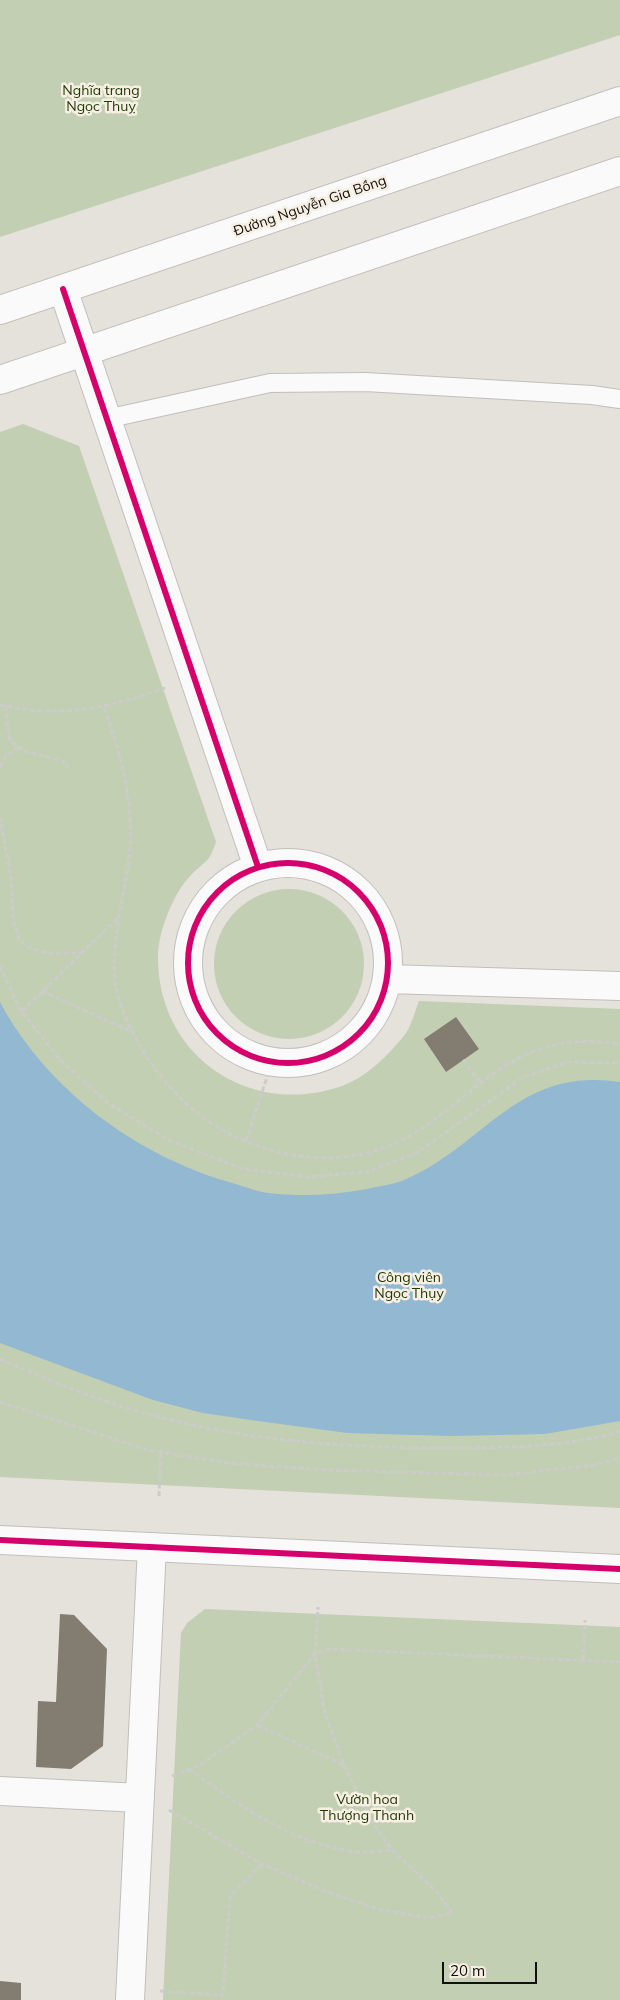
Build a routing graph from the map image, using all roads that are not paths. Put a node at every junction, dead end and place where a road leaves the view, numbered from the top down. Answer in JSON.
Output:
{"nodes":[{"id":1,"x":620,"y":101,"type":"edge"},
{"id":2,"x":620,"y":171,"type":"edge"},
{"id":3,"x":63,"y":289,"type":"junction"},
{"id":4,"x":0,"y":310,"type":"edge"},
{"id":5,"x":84,"y":352,"type":"junction"},
{"id":6,"x":0,"y":380,"type":"edge"},
{"id":7,"x":620,"y":399,"type":"edge"},
{"id":8,"x":106,"y":419,"type":"junction"},
{"id":9,"x":258,"y":867,"type":"junction"},
{"id":10,"x":387,"y":980,"type":"junction"},
{"id":11,"x":620,"y":986,"type":"edge"},
{"id":12,"x":0,"y":1540,"type":"edge"},
{"id":13,"x":152,"y":1547,"type":"junction"},
{"id":14,"x":620,"y":1569,"type":"edge"},
{"id":15,"x":0,"y":1791,"type":"edge"},
{"id":16,"x":140,"y":1798,"type":"junction"},
{"id":17,"x":130,"y":2000,"type":"edge"}],
"edges":[{"from":1,"to":3,"type":"street","name":"Đường Nguyễn Gia Bồng"},
{"from":2,"to":5,"type":"street"},
{"from":3,"to":4,"type":"street","name":"Đường Nguyễn Gia Bồng"},
{"from":3,"to":5,"type":"street"},
{"from":5,"to":6,"type":"street"},
{"from":5,"to":8,"type":"street"},
{"from":7,"to":8,"type":"lane"},
{"from":8,"to":9,"type":"street"},
{"from":9,"to":10,"type":"street"},
{"from":9,"to":10,"type":"street"},
{"from":10,"to":11,"type":"street"},
{"from":12,"to":13,"type":"street"},
{"from":13,"to":14,"type":"street"},
{"from":13,"to":16,"type":"street"},
{"from":15,"to":16,"type":"street"},
{"from":16,"to":17,"type":"street"}]}
